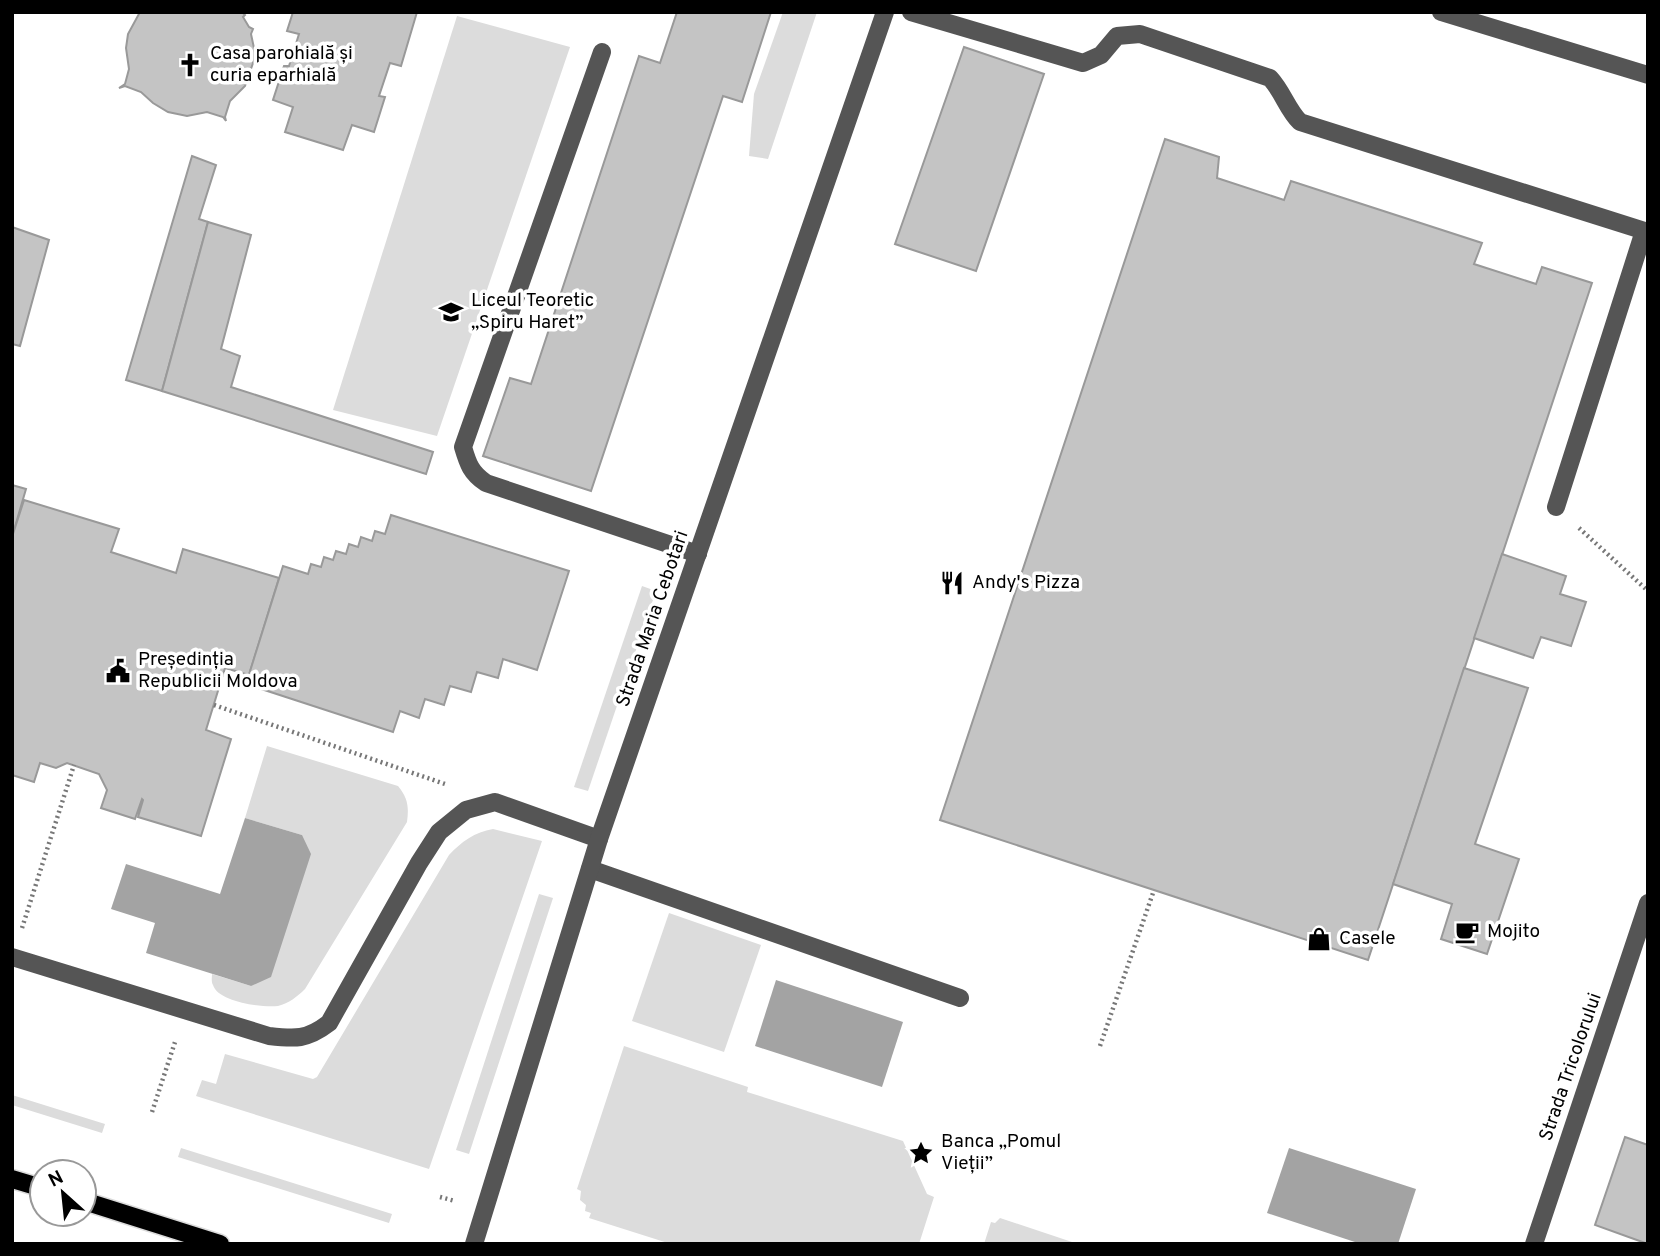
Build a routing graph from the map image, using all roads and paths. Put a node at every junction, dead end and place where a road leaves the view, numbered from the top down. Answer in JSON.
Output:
{"nodes":[{"id":1,"x":885,"y":12,"type":"edge"},
{"id":2,"x":911,"y":12,"type":"edge"},
{"id":3,"x":1441,"y":12,"type":"edge"},
{"id":4,"x":602,"y":52,"type":"dead end"},
{"id":5,"x":1648,"y":75,"type":"edge"},
{"id":6,"x":1646,"y":232,"type":"edge"},
{"id":7,"x":1556,"y":506,"type":"joint"},
{"id":8,"x":698,"y":554,"type":"junction"},
{"id":9,"x":1648,"y":592,"type":"edge"},
{"id":10,"x":214,"y":705,"type":"dead end"},
{"id":11,"x":74,"y":765,"type":"dead end"},
{"id":12,"x":406,"y":769,"type":"dead end"},
{"id":13,"x":599,"y":839,"type":"junction"},
{"id":14,"x":590,"y":869,"type":"junction"},
{"id":15,"x":1154,"y":890,"type":"dead end"},
{"id":16,"x":1648,"y":903,"type":"edge"},
{"id":17,"x":25,"y":917,"type":"dead end"},
{"id":18,"x":12,"y":957,"type":"edge"},
{"id":19,"x":960,"y":998,"type":"dead end"},
{"id":20,"x":176,"y":1038,"type":"dead end"},
{"id":21,"x":1100,"y":1046,"type":"dead end"},
{"id":22,"x":152,"y":1112,"type":"dead end"},
{"id":23,"x":98,"y":1205,"type":"edge"},
{"id":24,"x":220,"y":1244,"type":"edge"},
{"id":25,"x":474,"y":1244,"type":"edge"},
{"id":26,"x":1534,"y":1244,"type":"edge"}],
"edges":[{"from":1,"to":8,"type":"street","name":"Strada Maria Cebotari"},
{"from":2,"to":6,"type":"street"},
{"from":3,"to":5,"type":"street"},
{"from":4,"to":8,"type":"street"},
{"from":6,"to":7,"type":"street"},
{"from":7,"to":9,"type":"path"},
{"from":8,"to":13,"type":"street","name":"Strada Maria Cebotari"},
{"from":10,"to":12,"type":"path"},
{"from":11,"to":17,"type":"path"},
{"from":13,"to":14,"type":"street","name":"Strada Maria Cebotari"},
{"from":13,"to":18,"type":"street"},
{"from":14,"to":19,"type":"street"},
{"from":14,"to":25,"type":"street","name":"Strada Maria Cebotari"},
{"from":15,"to":21,"type":"path"},
{"from":16,"to":26,"type":"street","name":"Strada Tricolorului"},
{"from":20,"to":22,"type":"path"},
{"from":23,"to":24,"type":"main road"}]}
